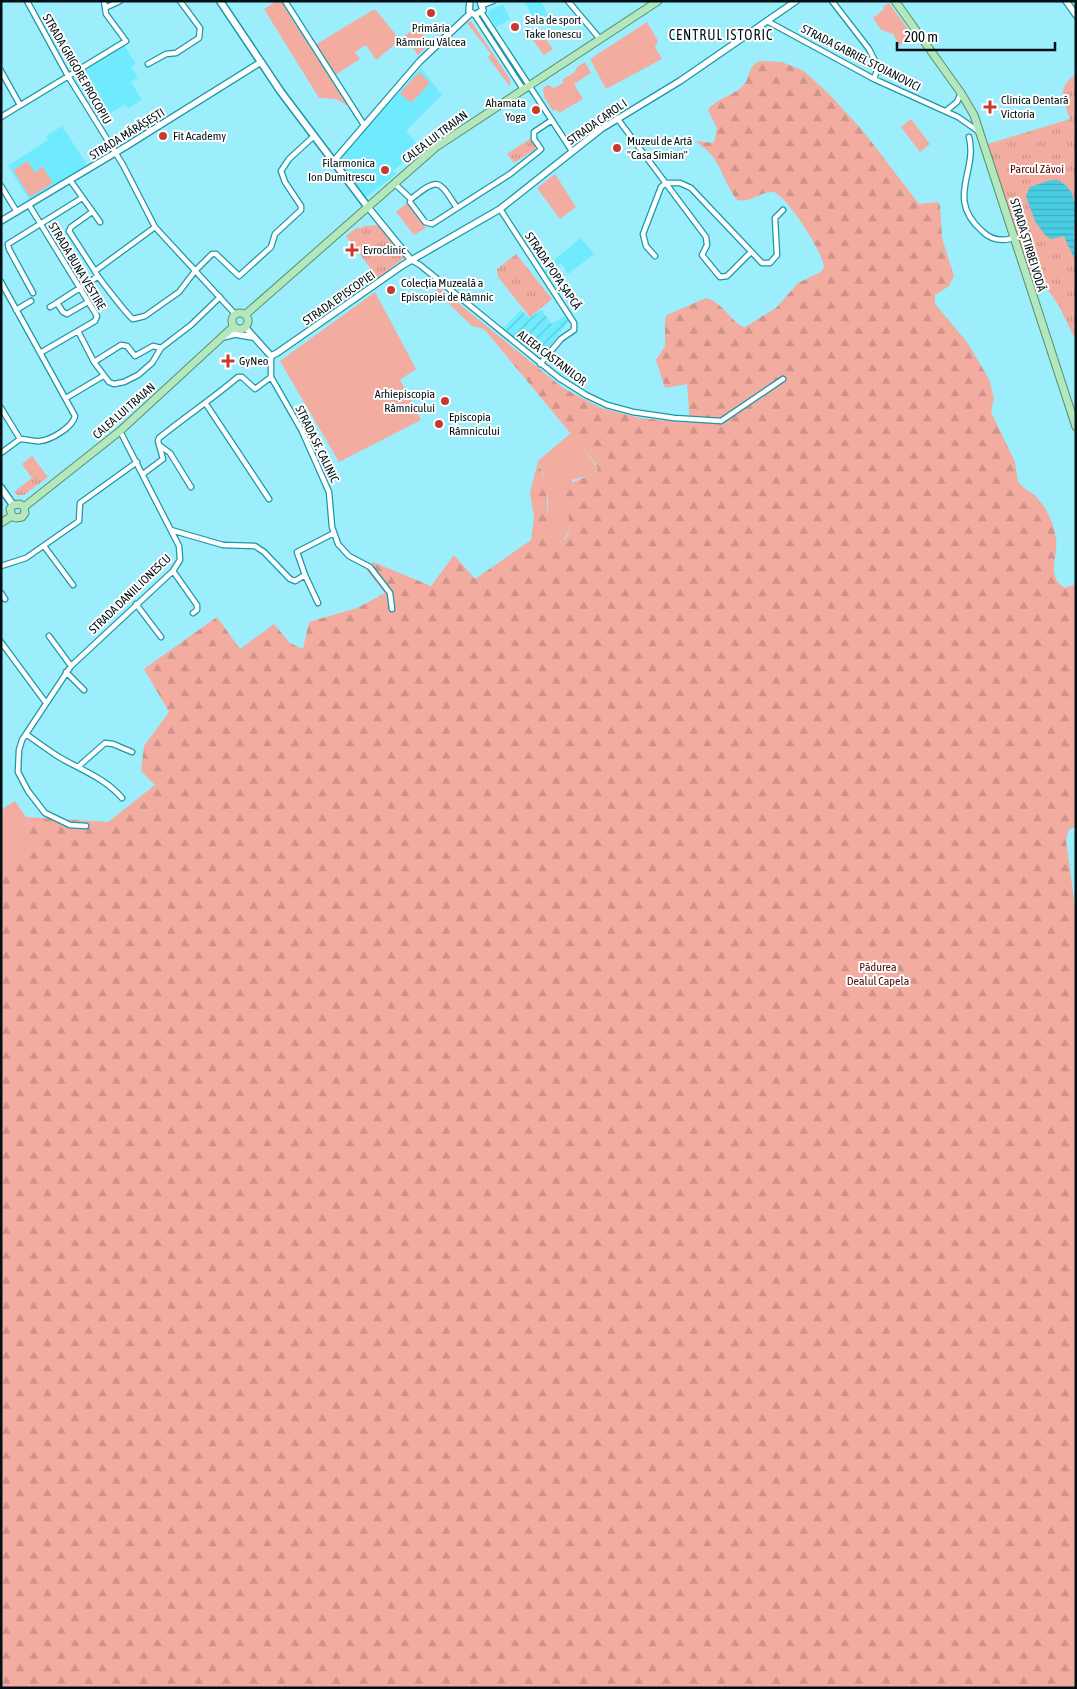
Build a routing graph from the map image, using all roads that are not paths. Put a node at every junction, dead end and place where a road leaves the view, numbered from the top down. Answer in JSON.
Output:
{"nodes":[{"id":1,"x":27,"y":1,"type":"edge"},
{"id":2,"x":104,"y":1,"type":"edge"},
{"id":3,"x":120,"y":1,"type":"edge"},
{"id":4,"x":180,"y":1,"type":"edge"},
{"id":5,"x":220,"y":1,"type":"edge"},
{"id":6,"x":285,"y":1,"type":"edge"},
{"id":7,"x":493,"y":1,"type":"edge"},
{"id":8,"x":568,"y":1,"type":"edge"},
{"id":9,"x":658,"y":1,"type":"edge"},
{"id":10,"x":796,"y":1,"type":"edge"},
{"id":11,"x":832,"y":1,"type":"edge"},
{"id":12,"x":895,"y":1,"type":"edge"},
{"id":13,"x":1066,"y":1,"type":"edge"},
{"id":14,"x":470,"y":2,"type":"edge"},
{"id":15,"x":107,"y":7,"type":"junction"},
{"id":16,"x":478,"y":9,"type":"edge"},
{"id":17,"x":1076,"y":15,"type":"edge"},
{"id":18,"x":767,"y":21,"type":"junction"},
{"id":19,"x":600,"y":39,"type":"junction"},
{"id":20,"x":261,"y":62,"type":"junction"},
{"id":21,"x":148,"y":64,"type":"dead end"},
{"id":22,"x":1,"y":71,"type":"edge"},
{"id":23,"x":68,"y":76,"type":"junction"},
{"id":24,"x":874,"y":79,"type":"junction"},
{"id":25,"x":526,"y":87,"type":"junction"},
{"id":26,"x":961,"y":93,"type":"junction"},
{"id":27,"x":20,"y":106,"type":"junction"},
{"id":28,"x":946,"y":111,"type":"junction"},
{"id":29,"x":1,"y":117,"type":"edge"},
{"id":30,"x":618,"y":118,"type":"junction"},
{"id":31,"x":552,"y":120,"type":"junction"},
{"id":32,"x":364,"y":126,"type":"junction"},
{"id":33,"x":981,"y":134,"type":"junction"},
{"id":34,"x":314,"y":136,"type":"junction"},
{"id":35,"x":969,"y":136,"type":"dead end"},
{"id":36,"x":572,"y":151,"type":"junction"},
{"id":37,"x":116,"y":153,"type":"junction"},
{"id":38,"x":333,"y":162,"type":"junction"},
{"id":39,"x":70,"y":180,"type":"junction"},
{"id":40,"x":394,"y":183,"type":"junction"},
{"id":41,"x":666,"y":183,"type":"junction"},
{"id":42,"x":1,"y":186,"type":"edge"},
{"id":43,"x":82,"y":198,"type":"junction"},
{"id":44,"x":410,"y":202,"type":"dead end"},
{"id":45,"x":29,"y":205,"type":"junction"},
{"id":46,"x":367,"y":206,"type":"junction"},
{"id":47,"x":457,"y":208,"type":"junction"},
{"id":48,"x":500,"y":209,"type":"junction"},
{"id":49,"x":783,"y":210,"type":"dead end"},
{"id":50,"x":16,"y":212,"type":"junction"},
{"id":51,"x":92,"y":212,"type":"junction"},
{"id":52,"x":1,"y":220,"type":"edge"},
{"id":53,"x":100,"y":222,"type":"dead end"},
{"id":54,"x":40,"y":225,"type":"junction"},
{"id":55,"x":155,"y":227,"type":"junction"},
{"id":56,"x":1014,"y":238,"type":"junction"},
{"id":57,"x":750,"y":253,"type":"junction"},
{"id":58,"x":655,"y":256,"type":"dead end"},
{"id":59,"x":411,"y":260,"type":"junction"},
{"id":60,"x":95,"y":271,"type":"junction"},
{"id":61,"x":195,"y":271,"type":"junction"},
{"id":62,"x":97,"y":277,"type":"junction"},
{"id":63,"x":1,"y":282,"type":"edge"},
{"id":64,"x":79,"y":288,"type":"junction"},
{"id":65,"x":33,"y":294,"type":"dead end"},
{"id":66,"x":220,"y":297,"type":"junction"},
{"id":67,"x":31,"y":301,"type":"dead end"},
{"id":68,"x":88,"y":302,"type":"junction"},
{"id":69,"x":55,"y":304,"type":"junction"},
{"id":70,"x":50,"y":307,"type":"dead end"},
{"id":71,"x":16,"y":310,"type":"junction"},
{"id":72,"x":235,"y":314,"type":"junction"},
{"id":73,"x":245,"y":316,"type":"junction"},
{"id":74,"x":234,"y":326,"type":"junction"},
{"id":75,"x":245,"y":327,"type":"junction"},
{"id":76,"x":78,"y":331,"type":"junction"},
{"id":77,"x":223,"y":337,"type":"junction"},
{"id":78,"x":254,"y":337,"type":"junction"},
{"id":79,"x":160,"y":348,"type":"junction"},
{"id":80,"x":40,"y":353,"type":"junction"},
{"id":81,"x":271,"y":356,"type":"junction"},
{"id":82,"x":94,"y":362,"type":"junction"},
{"id":83,"x":540,"y":364,"type":"junction"},
{"id":84,"x":103,"y":376,"type":"junction"},
{"id":85,"x":271,"y":377,"type":"junction"},
{"id":86,"x":782,"y":379,"type":"dead end"},
{"id":87,"x":66,"y":398,"type":"junction"},
{"id":88,"x":206,"y":404,"type":"junction"},
{"id":89,"x":1,"y":408,"type":"edge"},
{"id":90,"x":1076,"y":427,"type":"edge"},
{"id":91,"x":120,"y":431,"type":"junction"},
{"id":92,"x":20,"y":439,"type":"junction"},
{"id":93,"x":159,"y":444,"type":"junction"},
{"id":94,"x":1,"y":453,"type":"edge"},
{"id":95,"x":137,"y":462,"type":"junction"},
{"id":96,"x":143,"y":474,"type":"junction"},
{"id":97,"x":191,"y":487,"type":"dead end"},
{"id":98,"x":1,"y":488,"type":"edge"},
{"id":99,"x":269,"y":498,"type":"dead end"},
{"id":100,"x":13,"y":505,"type":"junction"},
{"id":101,"x":24,"y":506,"type":"junction"},
{"id":102,"x":12,"y":516,"type":"junction"},
{"id":103,"x":1,"y":523,"type":"edge"},
{"id":104,"x":171,"y":530,"type":"junction"},
{"id":105,"x":334,"y":533,"type":"junction"},
{"id":106,"x":44,"y":546,"type":"junction"},
{"id":107,"x":1,"y":566,"type":"edge"},
{"id":108,"x":173,"y":570,"type":"junction"},
{"id":109,"x":305,"y":575,"type":"junction"},
{"id":110,"x":73,"y":585,"type":"dead end"},
{"id":111,"x":1,"y":593,"type":"edge"},
{"id":112,"x":5,"y":599,"type":"dead end"},
{"id":113,"x":318,"y":603,"type":"dead end"},
{"id":114,"x":136,"y":604,"type":"junction"},
{"id":115,"x":392,"y":609,"type":"dead end"},
{"id":116,"x":193,"y":613,"type":"dead end"},
{"id":117,"x":49,"y":636,"type":"dead end"},
{"id":118,"x":161,"y":637,"type":"dead end"},
{"id":119,"x":1,"y":642,"type":"edge"},
{"id":120,"x":70,"y":666,"type":"junction"},
{"id":121,"x":66,"y":672,"type":"junction"},
{"id":122,"x":84,"y":690,"type":"dead end"},
{"id":123,"x":46,"y":703,"type":"junction"},
{"id":124,"x":26,"y":734,"type":"junction"},
{"id":125,"x":132,"y":752,"type":"dead end"},
{"id":126,"x":79,"y":766,"type":"junction"},
{"id":127,"x":122,"y":798,"type":"dead end"},
{"id":128,"x":86,"y":826,"type":"dead end"}],
"edges":[{"from":1,"to":23,"type":"street","name":"STRADA GRIGORE PROCOPIU"},
{"from":2,"to":15,"type":"street"},
{"from":3,"to":15,"type":"street"},
{"from":4,"to":21,"type":"street"},
{"from":5,"to":20,"type":"main road"},
{"from":6,"to":32,"type":"street"},
{"from":7,"to":16,"type":"street"},
{"from":8,"to":19,"type":"street"},
{"from":9,"to":19,"type":"main road","name":"CALEA LUI TRAIAN"},
{"from":10,"to":18,"type":"street","name":"STRADA CAROL I"},
{"from":11,"to":24,"type":"street"},
{"from":12,"to":26,"type":"main road","name":"STRADA ȘTIRBEI VODĂ"},
{"from":13,"to":17,"type":"street"},
{"from":14,"to":16,"type":"street"},
{"from":15,"to":23,"type":"street"},
{"from":16,"to":25,"type":"street"},
{"from":16,"to":32,"type":"street"},
{"from":18,"to":24,"type":"street","name":"STRADA GABRIEL STOIANOVICI"},
{"from":18,"to":30,"type":"street","name":"STRADA CAROL I"},
{"from":19,"to":25,"type":"main road","name":"CALEA LUI TRAIAN"},
{"from":20,"to":34,"type":"main road"},
{"from":20,"to":37,"type":"street","name":"STRADA MĂRĂȘEȘTI"},
{"from":22,"to":27,"type":"street"},
{"from":23,"to":27,"type":"street"},
{"from":23,"to":37,"type":"street","name":"STRADA GRIGORE PROCOPIU"},
{"from":24,"to":28,"type":"street","name":"STRADA GABRIEL STOIANOVICI"},
{"from":25,"to":31,"type":"street"},
{"from":25,"to":40,"type":"main road","name":"CALEA LUI TRAIAN"},
{"from":26,"to":28,"type":"street"},
{"from":26,"to":33,"type":"main road","name":"STRADA ȘTIRBEI VODĂ"},
{"from":27,"to":29,"type":"street"},
{"from":28,"to":33,"type":"street","name":"STRADA GABRIEL STOIANOVICI"},
{"from":30,"to":36,"type":"street","name":"STRADA CAROL I"},
{"from":30,"to":41,"type":"street"},
{"from":31,"to":36,"type":"street"},
{"from":31,"to":47,"type":"street"},
{"from":32,"to":38,"type":"street"},
{"from":33,"to":56,"type":"main road","name":"STRADA ȘTIRBEI VODĂ"},
{"from":34,"to":38,"type":"main road"},
{"from":34,"to":61,"type":"street"},
{"from":35,"to":56,"type":"street"},
{"from":36,"to":48,"type":"street","name":"STRADA CAROL I"},
{"from":37,"to":39,"type":"street","name":"STRADA MĂRĂȘEȘTI"},
{"from":37,"to":55,"type":"street","name":"STRADA GRIGORE PROCOPIU"},
{"from":38,"to":46,"type":"main road"},
{"from":39,"to":43,"type":"street"},
{"from":39,"to":45,"type":"street","name":"STRADA MĂRĂȘEȘTI"},
{"from":40,"to":46,"type":"main road","name":"CALEA LUI TRAIAN"},
{"from":40,"to":47,"type":"street"},
{"from":41,"to":57,"type":"street"},
{"from":41,"to":57,"type":"street"},
{"from":41,"to":58,"type":"street"},
{"from":42,"to":50,"type":"street"},
{"from":43,"to":51,"type":"street"},
{"from":43,"to":54,"type":"street"},
{"from":44,"to":47,"type":"street"},
{"from":45,"to":50,"type":"street","name":"STRADA MĂRĂȘEȘTI"},
{"from":45,"to":54,"type":"street","name":"STRADA BUNA VESTIRE"},
{"from":46,"to":59,"type":"street"},
{"from":46,"to":73,"type":"main road","name":"CALEA LUI TRAIAN"},
{"from":48,"to":59,"type":"street","name":"STRADA CAROL I"},
{"from":48,"to":83,"type":"street","name":"STRADA POPA ȘAPCĂ"},
{"from":49,"to":57,"type":"street"},
{"from":50,"to":52,"type":"street","name":"STRADA MĂRĂȘEȘTI"},
{"from":51,"to":53,"type":"street"},
{"from":51,"to":60,"type":"street"},
{"from":54,"to":64,"type":"street","name":"STRADA BUNA VESTIRE"},
{"from":54,"to":65,"type":"street"},
{"from":55,"to":60,"type":"street"},
{"from":55,"to":61,"type":"street","name":"STRADA GRIGORE PROCOPIU"},
{"from":56,"to":90,"type":"main road","name":"STRADA ȘTIRBEI VODĂ"},
{"from":59,"to":81,"type":"street","name":"STRADA EPISCOPIEI"},
{"from":59,"to":83,"type":"street","name":"ALEEA CASTANILOR"},
{"from":60,"to":62,"type":"street"},
{"from":61,"to":62,"type":"street"},
{"from":61,"to":66,"type":"street","name":"STRADA GRIGORE PROCOPIU"},
{"from":62,"to":64,"type":"street"},
{"from":63,"to":71,"type":"street"},
{"from":64,"to":68,"type":"street","name":"STRADA BUNA VESTIRE"},
{"from":64,"to":69,"type":"street"},
{"from":66,"to":72,"type":"street","name":"STRADA GRIGORE PROCOPIU"},
{"from":66,"to":79,"type":"street"},
{"from":67,"to":71,"type":"street"},
{"from":68,"to":69,"type":"street"},
{"from":68,"to":76,"type":"street","name":"STRADA BUNA VESTIRE"},
{"from":69,"to":70,"type":"street"},
{"from":71,"to":80,"type":"street"},
{"from":72,"to":73,"type":"main road"},
{"from":72,"to":74,"type":"main road"},
{"from":73,"to":75,"type":"main road"},
{"from":74,"to":75,"type":"main road"},
{"from":74,"to":77,"type":"main road","name":"CALEA LUI TRAIAN"},
{"from":75,"to":78,"type":"street"},
{"from":76,"to":80,"type":"street"},
{"from":76,"to":82,"type":"street"},
{"from":77,"to":78,"type":"street"},
{"from":77,"to":91,"type":"main road","name":"CALEA LUI TRAIAN"},
{"from":78,"to":81,"type":"street"},
{"from":79,"to":82,"type":"street"},
{"from":79,"to":84,"type":"street"},
{"from":80,"to":87,"type":"street"},
{"from":81,"to":85,"type":"street","name":"STRADA SF. CALINIC"},
{"from":82,"to":84,"type":"street"},
{"from":83,"to":86,"type":"street","name":"ALEEA CASTANILOR"},
{"from":84,"to":87,"type":"street"},
{"from":85,"to":88,"type":"street"},
{"from":85,"to":105,"type":"street","name":"STRADA SF. CALINIC"},
{"from":87,"to":92,"type":"street"},
{"from":88,"to":93,"type":"street"},
{"from":88,"to":99,"type":"street"},
{"from":89,"to":92,"type":"street"},
{"from":91,"to":95,"type":"street","name":"STRADA DANIIL IONESCU"},
{"from":91,"to":101,"type":"main road","name":"CALEA LUI TRAIAN"},
{"from":92,"to":94,"type":"street"},
{"from":93,"to":96,"type":"street"},
{"from":93,"to":97,"type":"street"},
{"from":95,"to":96,"type":"street","name":"STRADA DANIIL IONESCU"},
{"from":95,"to":106,"type":"street"},
{"from":96,"to":104,"type":"street","name":"STRADA DANIIL IONESCU"},
{"from":98,"to":100,"type":"main road"},
{"from":100,"to":101,"type":"main road"},
{"from":100,"to":102,"type":"main road"},
{"from":101,"to":102,"type":"main road","name":"CALEA LUI TRAIAN"},
{"from":102,"to":103,"type":"main road","name":"CALEA LUI TRAIAN"},
{"from":104,"to":108,"type":"street","name":"STRADA DANIIL IONESCU"},
{"from":104,"to":109,"type":"street"},
{"from":105,"to":109,"type":"street"},
{"from":105,"to":115,"type":"street","name":"STRADA SF. CALINIC"},
{"from":106,"to":107,"type":"street"},
{"from":106,"to":110,"type":"street"},
{"from":108,"to":114,"type":"street","name":"STRADA DANIIL IONESCU"},
{"from":108,"to":116,"type":"street"},
{"from":109,"to":113,"type":"street"},
{"from":111,"to":112,"type":"street"},
{"from":114,"to":118,"type":"street"},
{"from":114,"to":120,"type":"street","name":"STRADA DANIIL IONESCU"},
{"from":117,"to":120,"type":"street"},
{"from":119,"to":123,"type":"street"},
{"from":120,"to":121,"type":"street","name":"STRADA DANIIL IONESCU"},
{"from":121,"to":122,"type":"street"},
{"from":121,"to":123,"type":"street","name":"STRADA DANIIL IONESCU"},
{"from":123,"to":124,"type":"street","name":"STRADA DANIIL IONESCU"},
{"from":124,"to":126,"type":"street"},
{"from":124,"to":128,"type":"street","name":"STRADA DANIIL IONESCU"},
{"from":125,"to":126,"type":"street"},
{"from":126,"to":127,"type":"street"}]}
